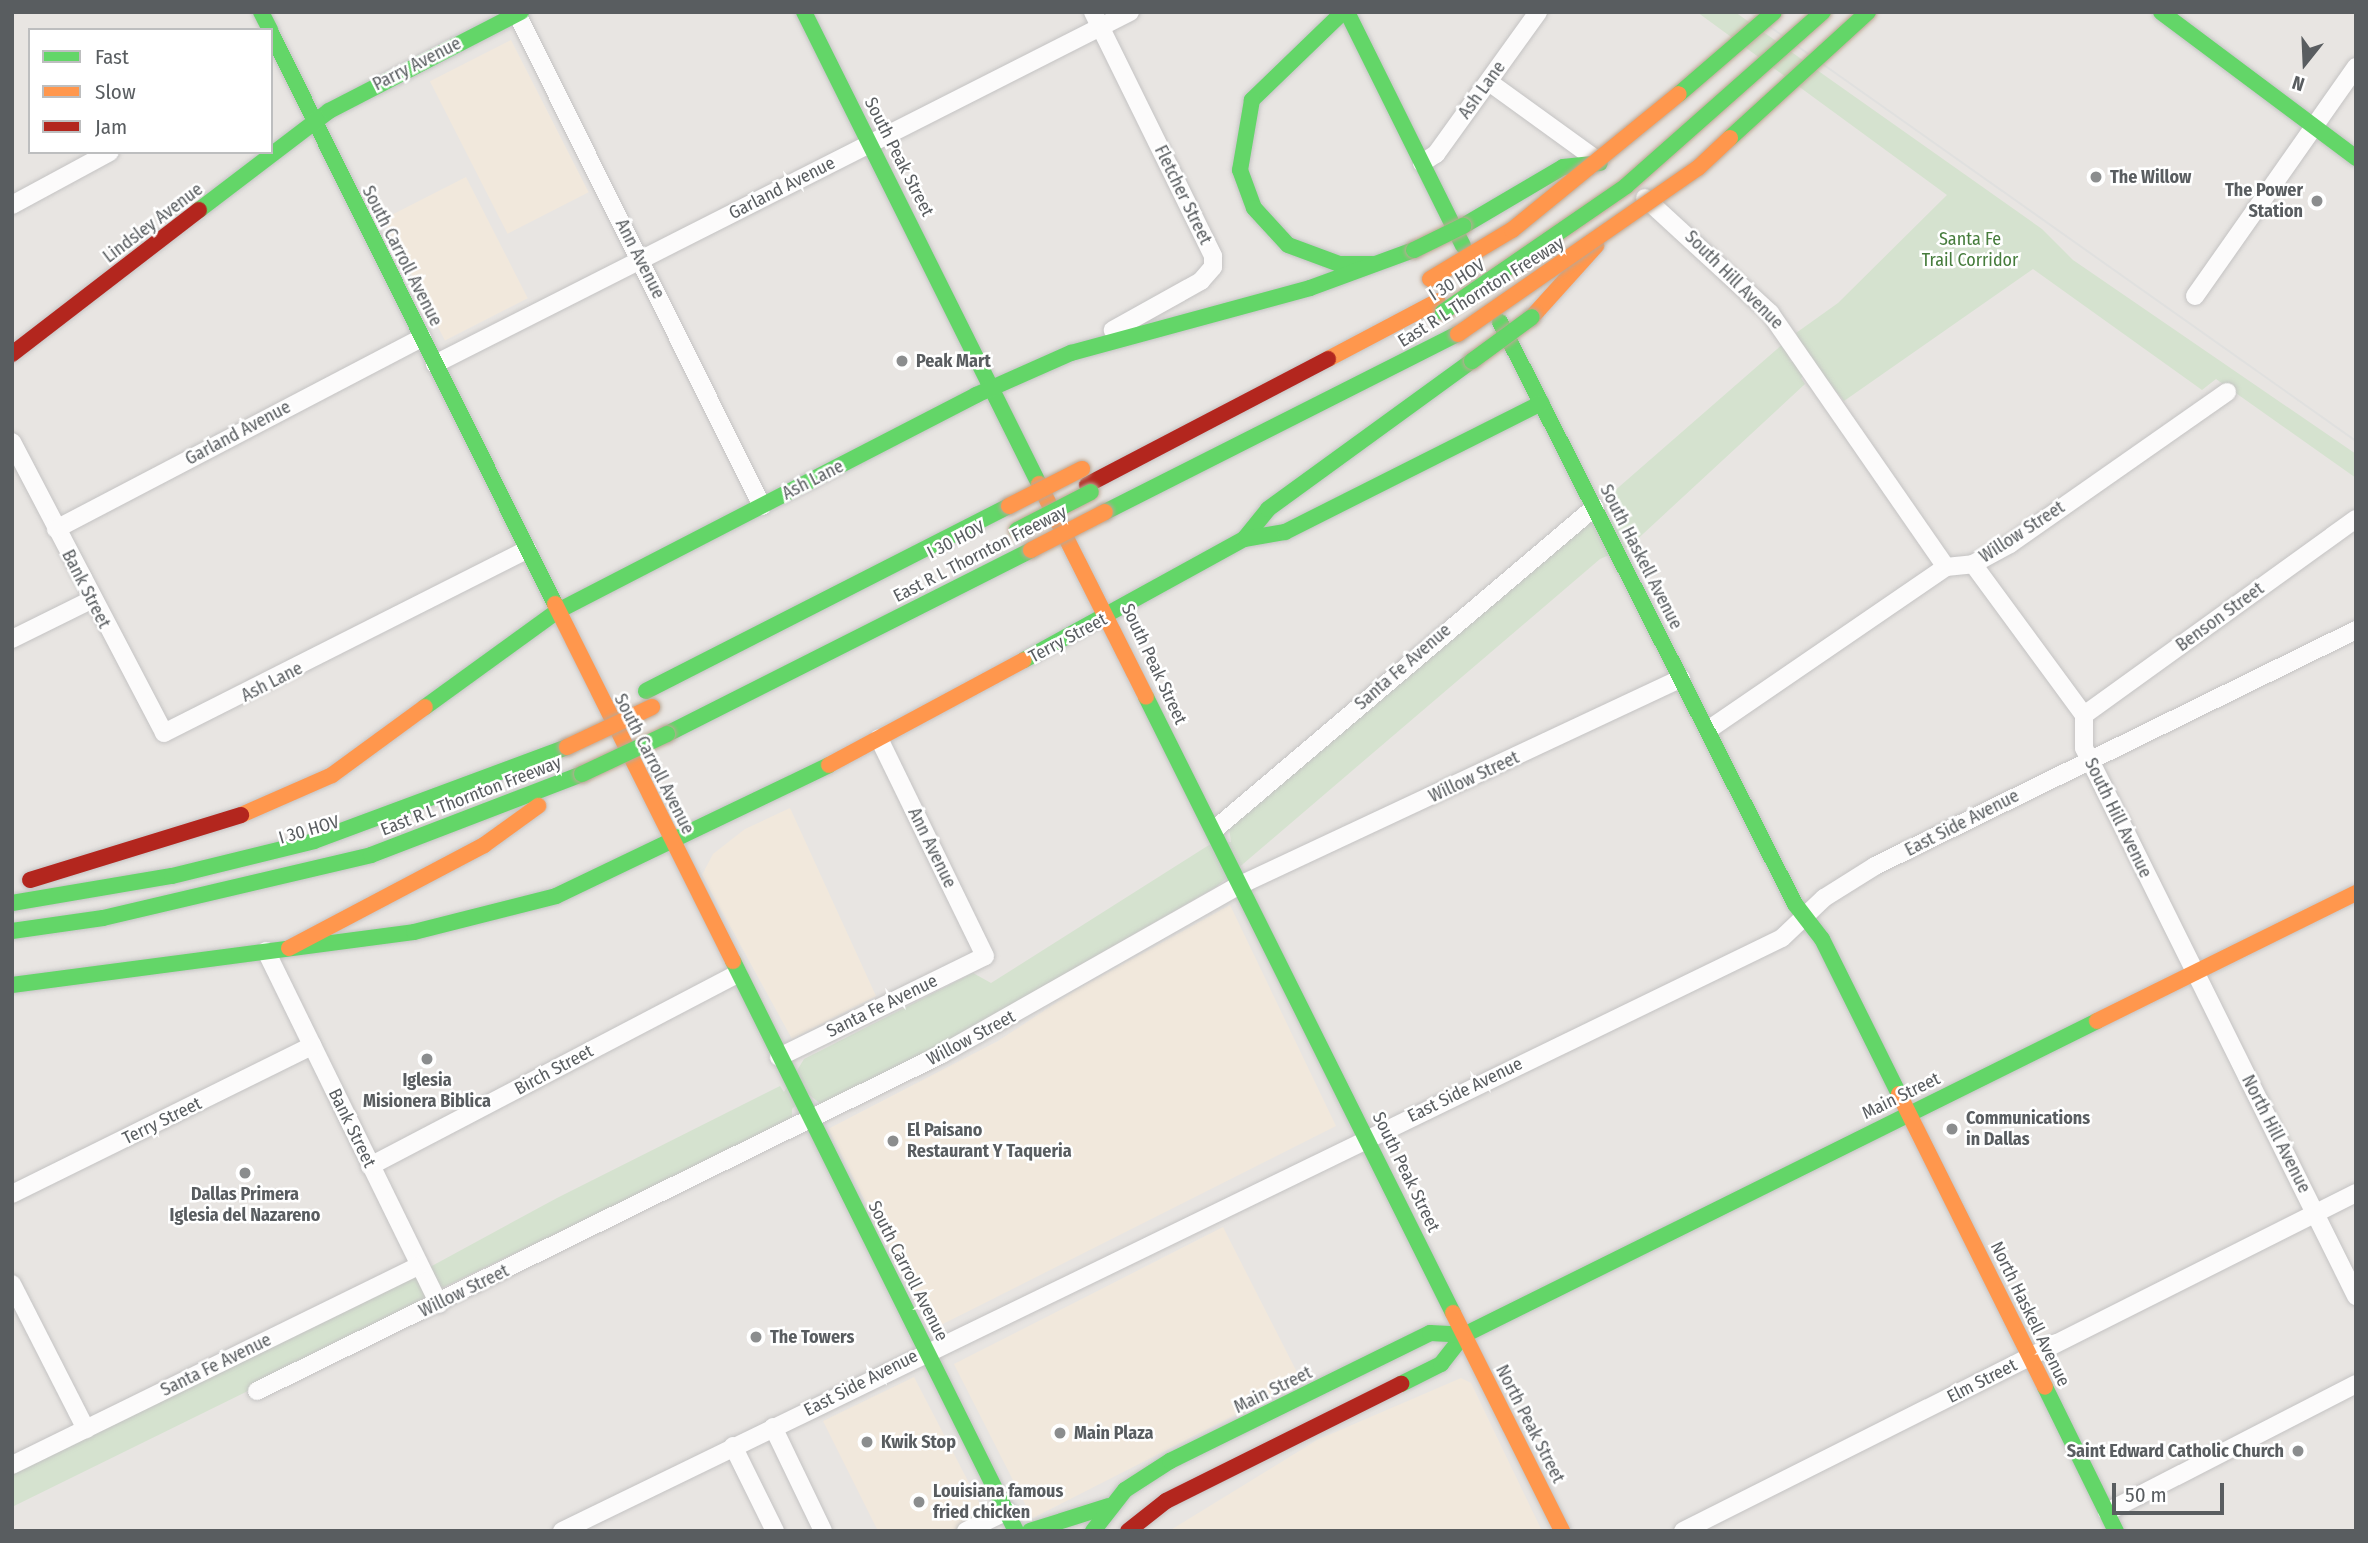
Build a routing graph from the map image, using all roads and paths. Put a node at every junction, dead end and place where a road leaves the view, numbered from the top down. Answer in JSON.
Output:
{"nodes":[{"id":1,"x":261,"y":12,"type":"edge"},
{"id":2,"x":804,"y":12,"type":"edge"},
{"id":3,"x":1130,"y":12,"type":"edge"},
{"id":4,"x":1345,"y":12,"type":"edge"},
{"id":5,"x":1538,"y":12,"type":"edge"},
{"id":6,"x":1774,"y":12,"type":"edge"},
{"id":7,"x":1806,"y":12,"type":"edge"},
{"id":8,"x":1823,"y":12,"type":"edge"},
{"id":9,"x":1868,"y":12,"type":"edge"},
{"id":10,"x":2161,"y":12,"type":"edge"},
{"id":11,"x":518,"y":13,"type":"edge"},
{"id":12,"x":1097,"y":20,"type":"edge"},
{"id":13,"x":269,"y":28,"type":"edge"},
{"id":14,"x":273,"y":41,"type":"edge"},
{"id":15,"x":277,"y":62,"type":"edge"},
{"id":16,"x":2356,"y":67,"type":"edge"},
{"id":17,"x":1489,"y":82,"type":"junction"},
{"id":18,"x":315,"y":121,"type":"junction"},
{"id":19,"x":2314,"y":127,"type":"junction"},
{"id":20,"x":871,"y":143,"type":"junction"},
{"id":21,"x":273,"y":153,"type":"edge"},
{"id":22,"x":106,"y":154,"type":"edge"},
{"id":23,"x":272,"y":154,"type":"edge"},
{"id":24,"x":2356,"y":158,"type":"edge"},
{"id":25,"x":1422,"y":163,"type":"junction"},
{"id":26,"x":1600,"y":163,"type":"junction"},
{"id":27,"x":12,"y":205,"type":"edge"},
{"id":28,"x":1602,"y":239,"type":"junction"},
{"id":29,"x":640,"y":260,"type":"junction"},
{"id":30,"x":1372,"y":264,"type":"junction"},
{"id":31,"x":1424,"y":282,"type":"dead end"},
{"id":32,"x":2195,"y":296,"type":"dead end"},
{"id":33,"x":1441,"y":307,"type":"junction"},
{"id":34,"x":1341,"y":330,"type":"dead end"},
{"id":35,"x":422,"y":338,"type":"junction"},
{"id":36,"x":1071,"y":353,"type":"junction"},
{"id":37,"x":12,"y":354,"type":"edge"},
{"id":38,"x":435,"y":364,"type":"junction"},
{"id":39,"x":992,"y":387,"type":"junction"},
{"id":40,"x":2227,"y":392,"type":"dead end"},
{"id":41,"x":1541,"y":404,"type":"junction"},
{"id":42,"x":12,"y":442,"type":"edge"},
{"id":43,"x":762,"y":506,"type":"junction"},
{"id":44,"x":1595,"y":507,"type":"junction"},
{"id":45,"x":2356,"y":519,"type":"edge"},
{"id":46,"x":56,"y":529,"type":"junction"},
{"id":47,"x":1244,"y":539,"type":"junction"},
{"id":48,"x":527,"y":550,"type":"junction"},
{"id":49,"x":1973,"y":564,"type":"junction"},
{"id":50,"x":1946,"y":567,"type":"junction"},
{"id":51,"x":91,"y":600,"type":"junction"},
{"id":52,"x":556,"y":612,"type":"junction"},
{"id":53,"x":1110,"y":616,"type":"junction"},
{"id":54,"x":2356,"y":631,"type":"edge"},
{"id":55,"x":12,"y":639,"type":"edge"},
{"id":56,"x":1681,"y":678,"type":"junction"},
{"id":57,"x":2084,"y":715,"type":"junction"},
{"id":58,"x":1707,"y":730,"type":"junction"},
{"id":59,"x":164,"y":733,"type":"joint"},
{"id":60,"x":879,"y":739,"type":"junction"},
{"id":61,"x":569,"y":751,"type":"junction"},
{"id":62,"x":2090,"y":762,"type":"junction"},
{"id":63,"x":582,"y":774,"type":"junction"},
{"id":64,"x":331,"y":814,"type":"dead end"},
{"id":65,"x":1214,"y":830,"type":"junction"},
{"id":66,"x":673,"y":845,"type":"junction"},
{"id":67,"x":203,"y":846,"type":"dead end"},
{"id":68,"x":30,"y":880,"type":"junction"},
{"id":69,"x":12,"y":882,"type":"edge"},
{"id":70,"x":1240,"y":885,"type":"junction"},
{"id":71,"x":2356,"y":893,"type":"edge"},
{"id":72,"x":12,"y":903,"type":"edge"},
{"id":73,"x":12,"y":912,"type":"edge"},
{"id":74,"x":1804,"y":919,"type":"junction"},
{"id":75,"x":12,"y":931,"type":"edge"},
{"id":76,"x":289,"y":948,"type":"junction"},
{"id":77,"x":266,"y":951,"type":"junction"},
{"id":78,"x":985,"y":956,"type":"joint"},
{"id":79,"x":2195,"y":973,"type":"junction"},
{"id":80,"x":738,"y":974,"type":"junction"},
{"id":81,"x":12,"y":985,"type":"edge"},
{"id":82,"x":312,"y":1046,"type":"junction"},
{"id":83,"x":779,"y":1057,"type":"junction"},
{"id":84,"x":1910,"y":1114,"type":"junction"},
{"id":85,"x":811,"y":1120,"type":"junction"},
{"id":86,"x":1367,"y":1137,"type":"junction"},
{"id":87,"x":370,"y":1166,"type":"junction"},
{"id":88,"x":2356,"y":1193,"type":"edge"},
{"id":89,"x":12,"y":1195,"type":"edge"},
{"id":90,"x":2315,"y":1213,"type":"junction"},
{"id":91,"x":419,"y":1266,"type":"junction"},
{"id":92,"x":12,"y":1284,"type":"edge"},
{"id":93,"x":2356,"y":1296,"type":"edge"},
{"id":94,"x":439,"y":1304,"type":"junction"},
{"id":95,"x":1464,"y":1335,"type":"junction"},
{"id":96,"x":926,"y":1350,"type":"junction"},
{"id":97,"x":2030,"y":1357,"type":"junction"},
{"id":98,"x":2356,"y":1384,"type":"edge"},
{"id":99,"x":257,"y":1391,"type":"dead end"},
{"id":100,"x":773,"y":1427,"type":"junction"},
{"id":101,"x":86,"y":1429,"type":"junction"},
{"id":102,"x":733,"y":1446,"type":"junction"},
{"id":103,"x":1197,"y":1449,"type":"junction"},
{"id":104,"x":12,"y":1465,"type":"edge"},
{"id":105,"x":1211,"y":1478,"type":"junction"},
{"id":106,"x":1109,"y":1506,"type":"junction"},
{"id":107,"x":1007,"y":1511,"type":"junction"},
{"id":108,"x":2107,"y":1512,"type":"junction"},
{"id":109,"x":562,"y":1531,"type":"edge"},
{"id":110,"x":775,"y":1531,"type":"edge"},
{"id":111,"x":823,"y":1531,"type":"edge"},
{"id":112,"x":966,"y":1531,"type":"edge"},
{"id":113,"x":1016,"y":1531,"type":"edge"},
{"id":114,"x":1030,"y":1531,"type":"edge"},
{"id":115,"x":1093,"y":1531,"type":"edge"},
{"id":116,"x":1128,"y":1531,"type":"edge"},
{"id":117,"x":1562,"y":1531,"type":"edge"},
{"id":118,"x":1683,"y":1531,"type":"edge"},
{"id":119,"x":2116,"y":1531,"type":"edge"}],
"edges":[{"from":1,"to":13,"type":"main road","name":"South Carroll Avenue"},
{"from":2,"to":20,"type":"main road","name":"South Peak Street"},
{"from":3,"to":12,"type":"street","name":"Garland Avenue"},
{"from":4,"to":25,"type":"main road","name":"South Haskell Avenue"},
{"from":4,"to":30,"type":"main road"},
{"from":5,"to":17,"type":"street","name":"Ash Lane"},
{"from":6,"to":26,"type":"main road","name":"East R L Thornton Freeway","bridge":true},
{"from":7,"to":33,"type":"main road","name":"I 30 HOV"},
{"from":8,"to":33,"type":"main road","name":"I 30 HOV","bridge":true},
{"from":9,"to":28,"type":"main road","name":"East R L Thornton Freeway","bridge":true},
{"from":10,"to":19,"type":"main road"},
{"from":11,"to":18,"type":"main road","name":"Parry Avenue"},
{"from":11,"to":29,"type":"street","name":"Ann Avenue"},
{"from":12,"to":20,"type":"street","name":"Garland Avenue"},
{"from":12,"to":36,"type":"street","name":"Fletcher Street"},
{"from":14,"to":15,"type":"main road","name":"South Carroll Avenue"},
{"from":15,"to":18,"type":"main road","name":"South Carroll Avenue"},
{"from":16,"to":19,"type":"street"},
{"from":17,"to":25,"type":"street","name":"Ash Lane"},
{"from":17,"to":50,"type":"street","name":"South Hill Avenue"},
{"from":18,"to":21,"type":"main road","name":"Lindsley Avenue"},
{"from":18,"to":35,"type":"main road","name":"South Carroll Avenue"},
{"from":19,"to":24,"type":"main road"},
{"from":19,"to":32,"type":"street"},
{"from":20,"to":29,"type":"street","name":"Garland Avenue"},
{"from":20,"to":39,"type":"main road","name":"South Peak Street"},
{"from":22,"to":27,"type":"street"},
{"from":23,"to":37,"type":"main road","name":"Lindsley Avenue"},
{"from":25,"to":41,"type":"main road","name":"South Haskell Avenue"},
{"from":26,"to":30,"type":"main road","name":"Ash Lane","bridge":true},
{"from":26,"to":31,"type":"main road","name":"East R L Thornton Freeway","bridge":true},
{"from":28,"to":47,"type":"main road","bridge":true},
{"from":28,"to":63,"type":"main road","name":"East R L Thornton Freeway","bridge":true},
{"from":29,"to":38,"type":"street","name":"Garland Avenue"},
{"from":29,"to":43,"type":"street","name":"Ann Avenue"},
{"from":30,"to":36,"type":"main road","name":"Ash Lane"},
{"from":33,"to":61,"type":"main road","name":"I 30 HOV","bridge":true},
{"from":34,"to":64,"type":"main road","name":"East R L Thornton Freeway","bridge":true},
{"from":35,"to":38,"type":"main road","name":"South Carroll Avenue"},
{"from":35,"to":46,"type":"street","name":"Garland Avenue"},
{"from":36,"to":39,"type":"main road","name":"Ash Lane"},
{"from":38,"to":48,"type":"main road","name":"South Carroll Avenue"},
{"from":39,"to":43,"type":"main road","name":"Ash Lane"},
{"from":39,"to":53,"type":"main road","name":"South Peak Street"},
{"from":40,"to":49,"type":"street","name":"Willow Street"},
{"from":41,"to":44,"type":"main road","name":"South Haskell Avenue"},
{"from":41,"to":47,"type":"main road","name":"Terry Street"},
{"from":42,"to":46,"type":"street","name":"Bank Street"},
{"from":43,"to":52,"type":"main road","name":"Ash Lane"},
{"from":44,"to":56,"type":"main road","name":"South Haskell Avenue"},
{"from":44,"to":65,"type":"street","name":"Santa Fe Avenue"},
{"from":45,"to":57,"type":"street","name":"Benson Street"},
{"from":46,"to":51,"type":"street","name":"Bank Street"},
{"from":47,"to":53,"type":"main road","name":"Terry Street"},
{"from":48,"to":52,"type":"main road","name":"South Carroll Avenue"},
{"from":48,"to":59,"type":"street","name":"Ash Lane"},
{"from":49,"to":50,"type":"street","name":"Willow Street"},
{"from":49,"to":57,"type":"street"},
{"from":50,"to":58,"type":"street","name":"Willow Street"},
{"from":51,"to":55,"type":"street"},
{"from":51,"to":59,"type":"street","name":"Bank Street"},
{"from":52,"to":66,"type":"main road","name":"South Carroll Avenue"},
{"from":52,"to":68,"type":"main road","name":"Ash Lane"},
{"from":53,"to":60,"type":"main road","name":"Terry Street"},
{"from":53,"to":65,"type":"main road","name":"South Peak Street"},
{"from":54,"to":62,"type":"street","name":"East Side Avenue"},
{"from":56,"to":58,"type":"main road","name":"South Haskell Avenue"},
{"from":56,"to":70,"type":"street","name":"Willow Street"},
{"from":57,"to":62,"type":"street","name":"South Hill Avenue"},
{"from":58,"to":74,"type":"main road","name":"South Haskell Avenue"},
{"from":60,"to":66,"type":"main road","name":"Terry Street"},
{"from":60,"to":78,"type":"street","name":"Ann Avenue"},
{"from":61,"to":72,"type":"main road","name":"I 30 HOV"},
{"from":61,"to":73,"type":"main road","name":"I 30 HOV"},
{"from":62,"to":74,"type":"street","name":"East Side Avenue"},
{"from":62,"to":79,"type":"street","name":"South Hill Avenue"},
{"from":63,"to":75,"type":"main road","name":"East R L Thornton Freeway"},
{"from":63,"to":76,"type":"main road"},
{"from":65,"to":70,"type":"main road","name":"South Peak Street"},
{"from":66,"to":76,"type":"main road"},
{"from":66,"to":80,"type":"main road","name":"South Carroll Avenue"},
{"from":67,"to":68,"type":"main road"},
{"from":68,"to":69,"type":"main road"},
{"from":70,"to":85,"type":"street","name":"Willow Street"},
{"from":70,"to":86,"type":"main road","name":"South Peak Street"},
{"from":71,"to":79,"type":"main road","name":"Main Street"},
{"from":74,"to":84,"type":"main road","name":"South Haskell Avenue"},
{"from":74,"to":86,"type":"street","name":"East Side Avenue"},
{"from":76,"to":77,"type":"main road"},
{"from":77,"to":81,"type":"main road"},
{"from":77,"to":82,"type":"street","name":"Bank Street"},
{"from":78,"to":83,"type":"street","name":"Santa Fe Avenue"},
{"from":79,"to":84,"type":"main road","name":"Main Street"},
{"from":79,"to":90,"type":"street","name":"North Hill Avenue"},
{"from":80,"to":83,"type":"main road","name":"South Carroll Avenue"},
{"from":80,"to":87,"type":"street","name":"Birch Street"},
{"from":82,"to":87,"type":"street","name":"Bank Street"},
{"from":82,"to":89,"type":"street","name":"Terry Street"},
{"from":83,"to":85,"type":"main road","name":"South Carroll Avenue"},
{"from":84,"to":95,"type":"main road","name":"Main Street"},
{"from":84,"to":97,"type":"main road","name":"North Haskell Avenue"},
{"from":85,"to":94,"type":"street","name":"Willow Street"},
{"from":85,"to":96,"type":"main road","name":"South Carroll Avenue"},
{"from":86,"to":95,"type":"main road","name":"South Peak Street"},
{"from":86,"to":96,"type":"street","name":"East Side Avenue"},
{"from":87,"to":91,"type":"street","name":"Bank Street"},
{"from":88,"to":90,"type":"street","name":"Elm Street"},
{"from":90,"to":93,"type":"street","name":"North Hill Avenue"},
{"from":90,"to":97,"type":"street","name":"Elm Street"},
{"from":91,"to":94,"type":"street","name":"Bank Street"},
{"from":91,"to":101,"type":"street","name":"Santa Fe Avenue"},
{"from":92,"to":101,"type":"street"},
{"from":94,"to":99,"type":"street","name":"Willow Street"},
{"from":95,"to":103,"type":"main road","name":"Main Street"},
{"from":95,"to":105,"type":"main road","name":"Main Street"},
{"from":95,"to":117,"type":"main road","name":"North Peak Street"},
{"from":96,"to":100,"type":"street","name":"East Side Avenue"},
{"from":96,"to":107,"type":"main road","name":"South Carroll Avenue"},
{"from":97,"to":108,"type":"main road","name":"North Haskell Avenue"},
{"from":97,"to":118,"type":"street","name":"Elm Street"},
{"from":98,"to":108,"type":"street"},
{"from":100,"to":102,"type":"street","name":"East Side Avenue"},
{"from":100,"to":111,"type":"street"},
{"from":101,"to":104,"type":"street","name":"Santa Fe Avenue"},
{"from":102,"to":109,"type":"street","name":"East Side Avenue"},
{"from":102,"to":110,"type":"street"},
{"from":103,"to":105,"type":"main road"},
{"from":103,"to":106,"type":"main road","name":"Main Street"},
{"from":105,"to":116,"type":"main road","name":"Main Street"},
{"from":106,"to":114,"type":"main road"},
{"from":106,"to":115,"type":"main road"},
{"from":107,"to":112,"type":"street"},
{"from":107,"to":113,"type":"main road","name":"South Carroll Avenue"},
{"from":108,"to":119,"type":"main road","name":"North Haskell Avenue"}]}
